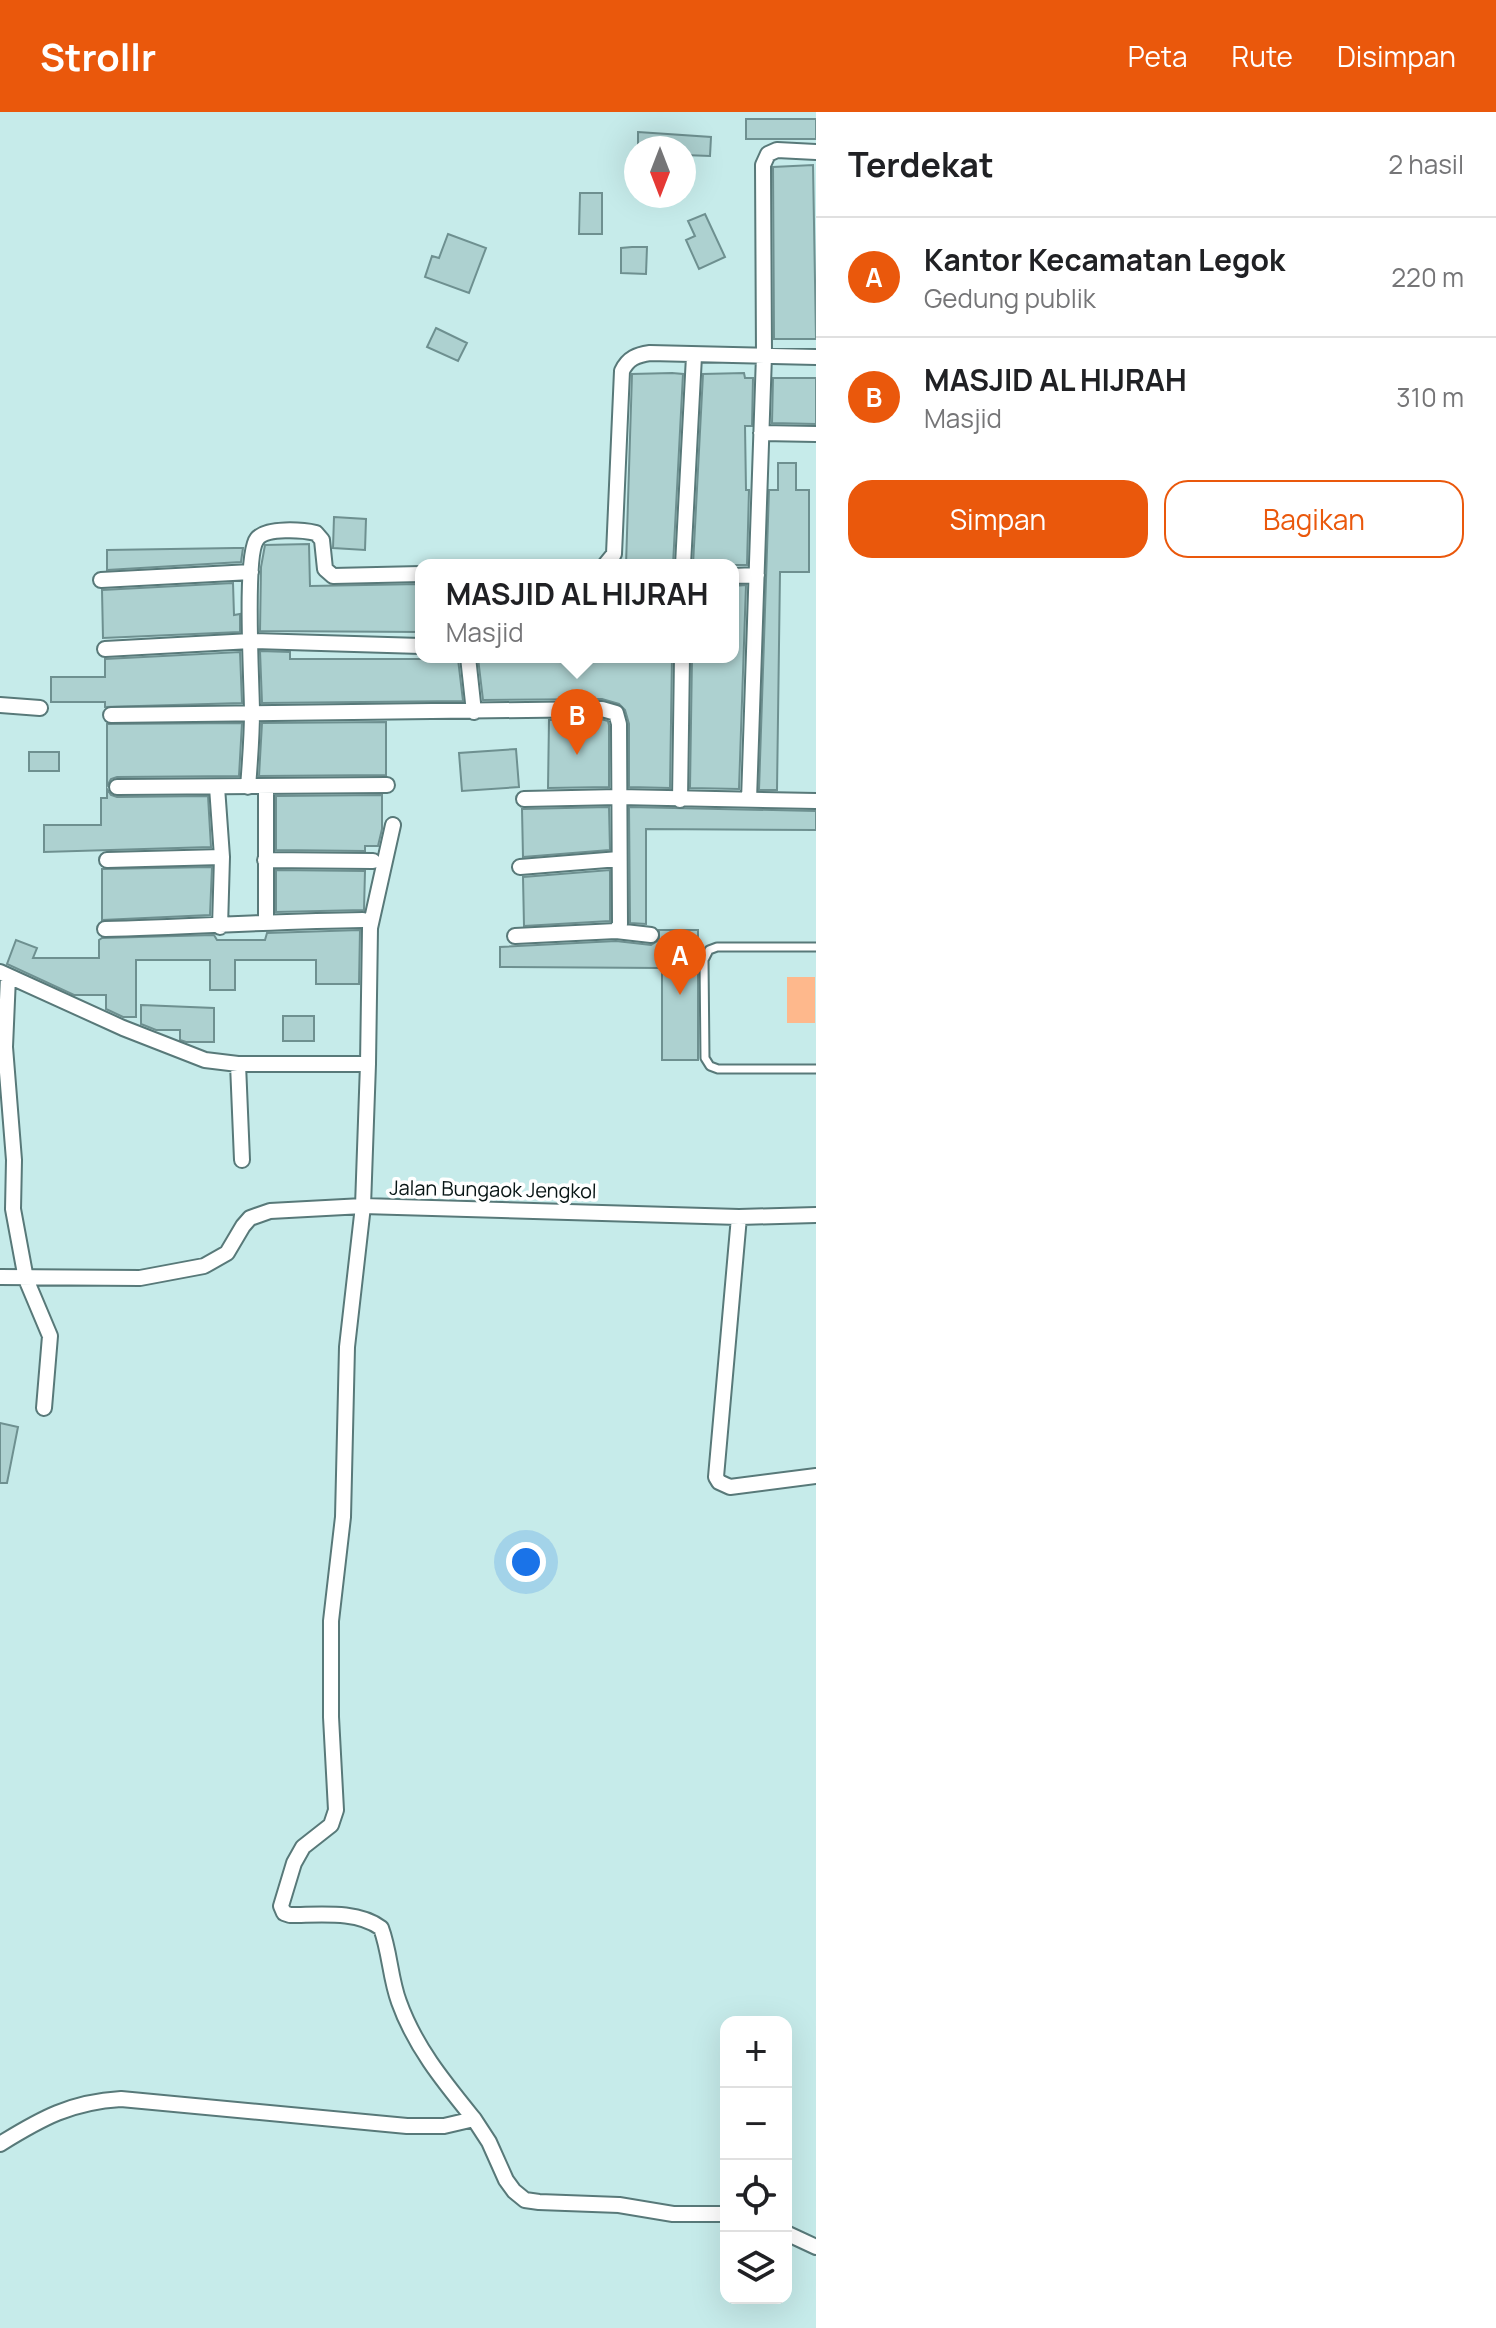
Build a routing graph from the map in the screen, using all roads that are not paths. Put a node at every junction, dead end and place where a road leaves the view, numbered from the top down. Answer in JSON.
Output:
{"nodes":[{"id":1,"x":816,"y":152,"type":"edge"},
{"id":2,"x":764,"y":355,"type":"junction"},
{"id":3,"x":694,"y":356,"type":"junction"},
{"id":4,"x":816,"y":357,"type":"edge"},
{"id":5,"x":761,"y":433,"type":"junction"},
{"id":6,"x":816,"y":434,"type":"edge"},
{"id":7,"x":610,"y":559,"type":"edge"},
{"id":8,"x":683,"y":559,"type":"edge"},
{"id":9,"x":251,"y":572,"type":"junction"},
{"id":10,"x":415,"y":574,"type":"edge"},
{"id":11,"x":757,"y":575,"type":"junction"},
{"id":12,"x":739,"y":576,"type":"edge"},
{"id":13,"x":101,"y":580,"type":"dead end"},
{"id":14,"x":251,"y":641,"type":"junction"},
{"id":15,"x":415,"y":646,"type":"edge"},
{"id":16,"x":105,"y":649,"type":"dead end"},
{"id":17,"x":469,"y":663,"type":"edge"},
{"id":18,"x":682,"y":663,"type":"edge"},
{"id":19,"x":0,"y":705,"type":"edge"},
{"id":20,"x":40,"y":708,"type":"dead end"},
{"id":21,"x":474,"y":712,"type":"junction"},
{"id":22,"x":252,"y":713,"type":"junction"},
{"id":23,"x":111,"y":715,"type":"dead end"},
{"id":24,"x":387,"y":785,"type":"dead end"},
{"id":25,"x":117,"y":787,"type":"dead end"},
{"id":26,"x":217,"y":787,"type":"junction"},
{"id":27,"x":248,"y":787,"type":"junction"},
{"id":28,"x":266,"y":787,"type":"junction"},
{"id":29,"x":619,"y":797,"type":"junction"},
{"id":30,"x":524,"y":799,"type":"dead end"},
{"id":31,"x":680,"y":800,"type":"junction"},
{"id":32,"x":749,"y":800,"type":"junction"},
{"id":33,"x":816,"y":801,"type":"edge"},
{"id":34,"x":393,"y":825,"type":"dead end"},
{"id":35,"x":222,"y":857,"type":"junction"},
{"id":36,"x":619,"y":859,"type":"junction"},
{"id":37,"x":107,"y":860,"type":"dead end"},
{"id":38,"x":265,"y":860,"type":"junction"},
{"id":39,"x":373,"y":861,"type":"dead end"},
{"id":40,"x":520,"y":867,"type":"dead end"},
{"id":41,"x":363,"y":920,"type":"dead end"},
{"id":42,"x":266,"y":921,"type":"junction"},
{"id":43,"x":220,"y":927,"type":"junction"},
{"id":44,"x":105,"y":929,"type":"dead end"},
{"id":45,"x":616,"y":931,"type":"junction"},
{"id":46,"x":651,"y":935,"type":"dead end"},
{"id":47,"x":515,"y":936,"type":"dead end"},
{"id":48,"x":816,"y":947,"type":"edge"},
{"id":49,"x":4,"y":974,"type":"edge"},
{"id":50,"x":238,"y":1064,"type":"junction"},
{"id":51,"x":368,"y":1064,"type":"junction"},
{"id":52,"x":816,"y":1069,"type":"edge"},
{"id":53,"x":242,"y":1160,"type":"dead end"},
{"id":54,"x":363,"y":1206,"type":"junction"},
{"id":55,"x":816,"y":1215,"type":"edge"},
{"id":56,"x":739,"y":1217,"type":"junction"},
{"id":57,"x":0,"y":1277,"type":"edge"},
{"id":58,"x":26,"y":1279,"type":"junction"},
{"id":59,"x":44,"y":1408,"type":"dead end"},
{"id":60,"x":816,"y":1476,"type":"edge"},
{"id":61,"x":474,"y":2119,"type":"junction"},
{"id":62,"x":0,"y":2144,"type":"edge"},
{"id":63,"x":720,"y":2214,"type":"edge"},
{"id":64,"x":792,"y":2236,"type":"edge"},
{"id":65,"x":816,"y":2247,"type":"edge"}],
"edges":[{"from":1,"to":2,"type":"street"},
{"from":2,"to":3,"type":"street"},
{"from":2,"to":4,"type":"street"},
{"from":2,"to":5,"type":"street"},
{"from":3,"to":7,"type":"street"},
{"from":3,"to":8,"type":"street"},
{"from":5,"to":6,"type":"street"},
{"from":5,"to":11,"type":"street"},
{"from":9,"to":10,"type":"street"},
{"from":9,"to":13,"type":"street"},
{"from":9,"to":14,"type":"street"},
{"from":11,"to":12,"type":"street"},
{"from":11,"to":32,"type":"street"},
{"from":14,"to":15,"type":"street"},
{"from":14,"to":16,"type":"street"},
{"from":14,"to":22,"type":"street"},
{"from":17,"to":21,"type":"street"},
{"from":18,"to":31,"type":"street"},
{"from":19,"to":20,"type":"street"},
{"from":21,"to":22,"type":"street"},
{"from":21,"to":29,"type":"street"},
{"from":22,"to":23,"type":"street"},
{"from":22,"to":27,"type":"street"},
{"from":24,"to":28,"type":"street"},
{"from":25,"to":26,"type":"street"},
{"from":26,"to":27,"type":"street"},
{"from":26,"to":35,"type":"street"},
{"from":27,"to":28,"type":"street"},
{"from":28,"to":38,"type":"street"},
{"from":29,"to":30,"type":"street"},
{"from":29,"to":31,"type":"street"},
{"from":29,"to":36,"type":"street"},
{"from":31,"to":32,"type":"street"},
{"from":32,"to":33,"type":"street"},
{"from":34,"to":51,"type":"street","name":"Jalan Bungaok Jengkol"},
{"from":35,"to":37,"type":"street"},
{"from":35,"to":43,"type":"street"},
{"from":36,"to":40,"type":"street"},
{"from":36,"to":45,"type":"street"},
{"from":38,"to":39,"type":"street"},
{"from":38,"to":42,"type":"street"},
{"from":41,"to":42,"type":"street"},
{"from":42,"to":43,"type":"street"},
{"from":43,"to":44,"type":"street"},
{"from":45,"to":46,"type":"street"},
{"from":45,"to":47,"type":"street"},
{"from":48,"to":52,"type":"lane"},
{"from":49,"to":50,"type":"street"},
{"from":49,"to":58,"type":"street"},
{"from":50,"to":51,"type":"street"},
{"from":50,"to":53,"type":"street"},
{"from":51,"to":54,"type":"street","name":"Jalan Bungaok Jengkol"},
{"from":54,"to":56,"type":"street","name":"Jalan Bungaok Jengkol"},
{"from":54,"to":58,"type":"street"},
{"from":54,"to":61,"type":"street"},
{"from":55,"to":56,"type":"street","name":"Jalan Bungaok Jengkol"},
{"from":56,"to":60,"type":"street"},
{"from":57,"to":58,"type":"street"},
{"from":58,"to":59,"type":"street"},
{"from":61,"to":62,"type":"street"},
{"from":61,"to":63,"type":"street"},
{"from":64,"to":65,"type":"street"}]}
